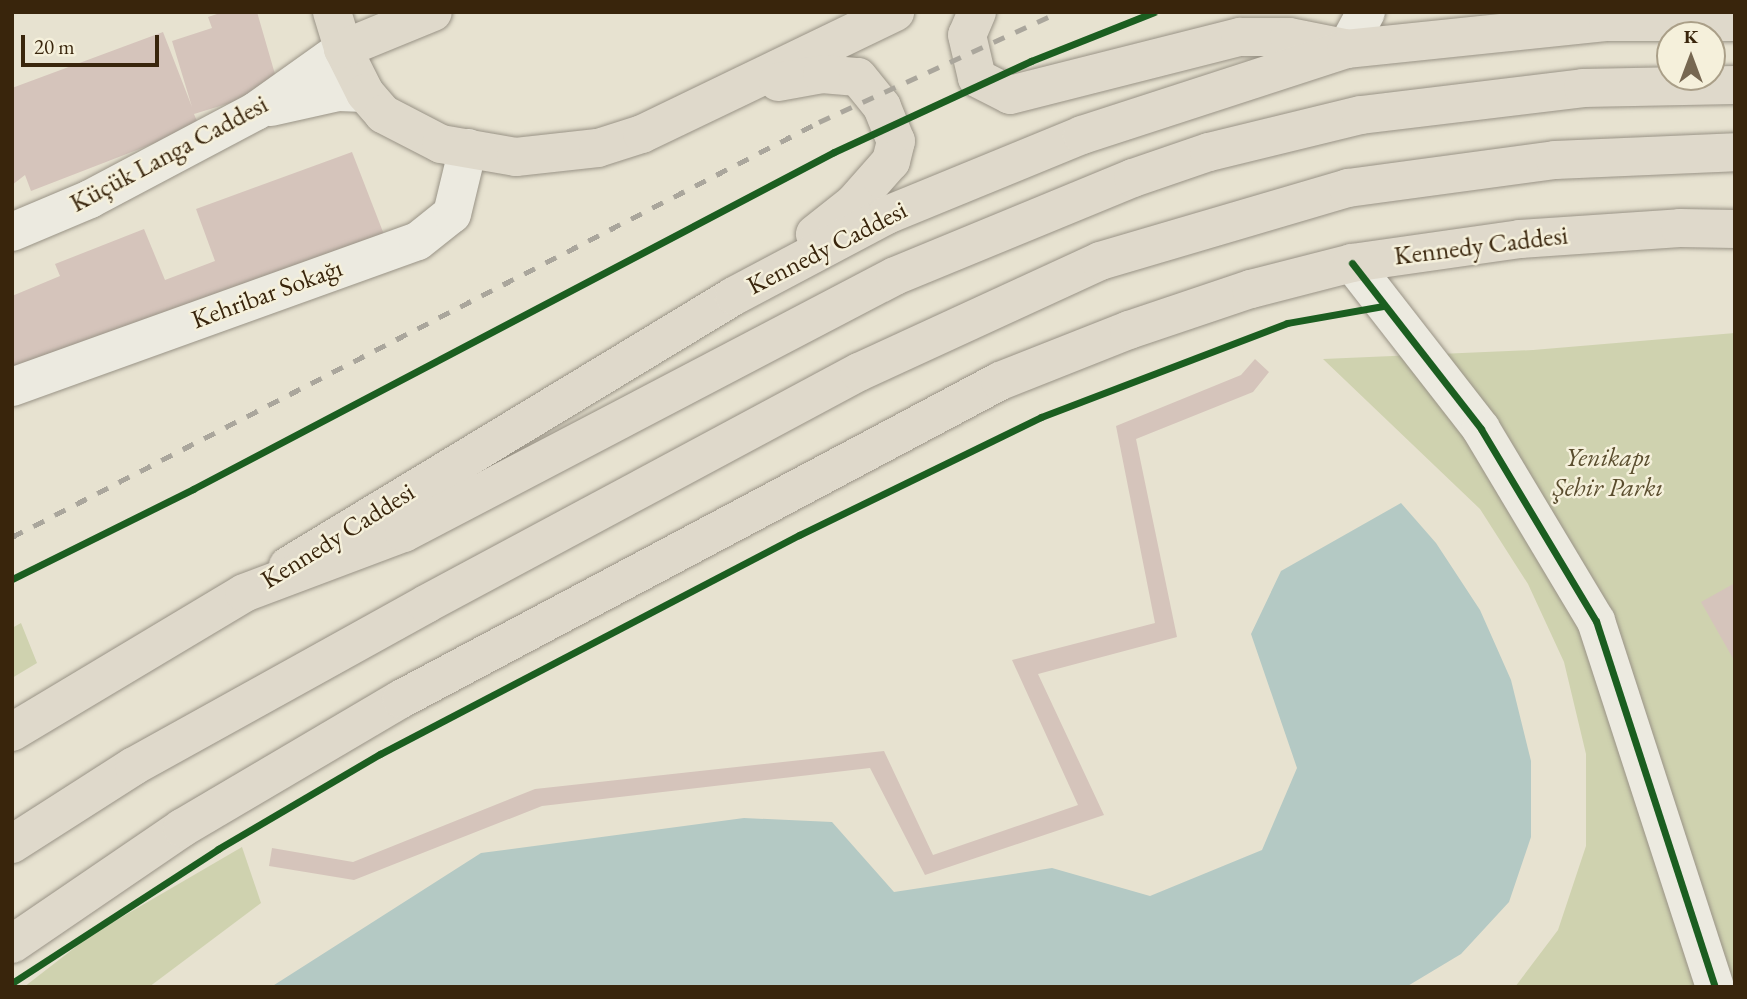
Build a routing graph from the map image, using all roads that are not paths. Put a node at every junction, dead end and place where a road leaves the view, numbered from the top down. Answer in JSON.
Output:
{"nodes":[{"id":1,"x":332,"y":12,"type":"edge"},
{"id":2,"x":895,"y":12,"type":"edge"},
{"id":3,"x":977,"y":12,"type":"edge"},
{"id":4,"x":1366,"y":12,"type":"edge"},
{"id":5,"x":430,"y":13,"type":"edge"},
{"id":6,"x":373,"y":22,"type":"edge"},
{"id":7,"x":1735,"y":22,"type":"edge"},
{"id":8,"x":343,"y":49,"type":"junction"},
{"id":9,"x":1346,"y":49,"type":"junction"},
{"id":10,"x":1735,"y":85,"type":"edge"},
{"id":11,"x":741,"y":88,"type":"junction"},
{"id":12,"x":365,"y":93,"type":"junction"},
{"id":13,"x":256,"y":111,"type":"junction"},
{"id":14,"x":468,"y":148,"type":"junction"},
{"id":15,"x":1735,"y":152,"type":"edge"},
{"id":16,"x":1735,"y":229,"type":"edge"},
{"id":17,"x":12,"y":232,"type":"edge"},
{"id":18,"x":1352,"y":263,"type":"junction"},
{"id":19,"x":734,"y":296,"type":"junction"},
{"id":20,"x":12,"y":387,"type":"edge"},
{"id":21,"x":244,"y":593,"type":"junction"},
{"id":22,"x":12,"y":732,"type":"edge"},
{"id":23,"x":12,"y":844,"type":"edge"},
{"id":24,"x":12,"y":944,"type":"edge"},
{"id":25,"x":1715,"y":987,"type":"edge"}],
"edges":[{"from":1,"to":8,"type":"main road"},
{"from":2,"to":11,"type":"main road"},
{"from":3,"to":9,"type":"main road"},
{"from":4,"to":9,"type":"street"},
{"from":5,"to":6,"type":"main road","name":"Küçük Langa Caddesi"},
{"from":6,"to":8,"type":"main road","name":"Küçük Langa Caddesi"},
{"from":7,"to":9,"type":"main road","name":"Kennedy Caddesi"},
{"from":8,"to":12,"type":"main road"},
{"from":8,"to":13,"type":"street","name":"Küçük Langa Caddesi"},
{"from":9,"to":19,"type":"main road","name":"Kennedy Caddesi"},
{"from":10,"to":21,"type":"main road"},
{"from":11,"to":14,"type":"main road"},
{"from":11,"to":19,"type":"main road"},
{"from":12,"to":13,"type":"street"},
{"from":12,"to":14,"type":"main road"},
{"from":13,"to":17,"type":"street","name":"Küçük Langa Caddesi"},
{"from":14,"to":20,"type":"street","name":"Kehribar Sokağı"},
{"from":15,"to":23,"type":"main road"},
{"from":16,"to":18,"type":"main road","name":"Kennedy Caddesi"},
{"from":18,"to":24,"type":"main road","name":"Kennedy Caddesi"},
{"from":18,"to":25,"type":"street"},
{"from":19,"to":21,"type":"main road","name":"Kennedy Caddesi"},
{"from":21,"to":22,"type":"main road","name":"Kennedy Caddesi"}]}
